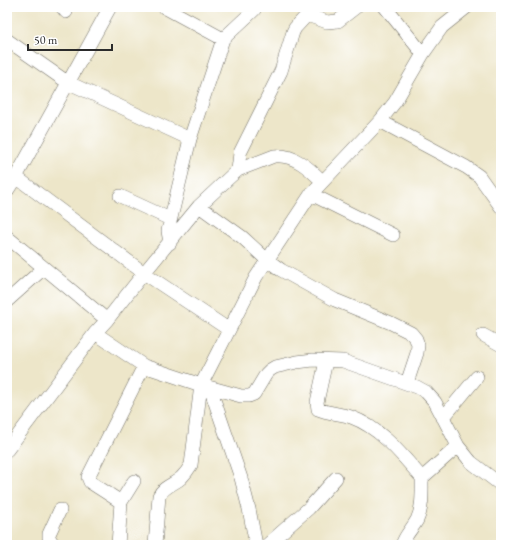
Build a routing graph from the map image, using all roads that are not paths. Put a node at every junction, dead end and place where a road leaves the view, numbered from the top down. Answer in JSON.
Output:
{"nodes":[{"id":1,"x":110,"y":7,"type":"edge"},
{"id":2,"x":164,"y":7,"type":"edge"},
{"id":3,"x":254,"y":7,"type":"edge"},
{"id":4,"x":356,"y":7,"type":"edge"},
{"id":5,"x":385,"y":7,"type":"edge"},
{"id":6,"x":399,"y":7,"type":"edge"},
{"id":7,"x":467,"y":7,"type":"edge"},
{"id":8,"x":397,"y":22,"type":"junction"},
{"id":9,"x":223,"y":39,"type":"junction"},
{"id":10,"x":7,"y":40,"type":"edge"},
{"id":11,"x":423,"y":54,"type":"junction"},
{"id":12,"x":67,"y":82,"type":"junction"},
{"id":13,"x":380,"y":121,"type":"junction"},
{"id":14,"x":190,"y":138,"type":"junction"},
{"id":15,"x":238,"y":170,"type":"junction"},
{"id":16,"x":16,"y":177,"type":"junction"},
{"id":17,"x":322,"y":181,"type":"junction"},
{"id":18,"x":7,"y":191,"type":"edge"},
{"id":19,"x":311,"y":194,"type":"junction"},
{"id":20,"x":120,"y":196,"type":"dead end"},
{"id":21,"x":199,"y":206,"type":"junction"},
{"id":22,"x":501,"y":206,"type":"edge"},
{"id":23,"x":170,"y":219,"type":"junction"},
{"id":24,"x":393,"y":235,"type":"dead end"},
{"id":25,"x":7,"y":237,"type":"edge"},
{"id":26,"x":170,"y":243,"type":"junction"},
{"id":27,"x":266,"y":260,"type":"junction"},
{"id":28,"x":44,"y":268,"type":"junction"},
{"id":29,"x":144,"y":273,"type":"junction"},
{"id":30,"x":7,"y":301,"type":"edge"},
{"id":31,"x":107,"y":320,"type":"junction"},
{"id":32,"x":228,"y":329,"type":"junction"},
{"id":33,"x":95,"y":333,"type":"junction"},
{"id":34,"x":483,"y":335,"type":"dead end"},
{"id":35,"x":501,"y":345,"type":"edge"},
{"id":36,"x":326,"y":361,"type":"junction"},
{"id":37,"x":144,"y":366,"type":"junction"},
{"id":38,"x":477,"y":377,"type":"dead end"},
{"id":39,"x":406,"y":383,"type":"junction"},
{"id":40,"x":205,"y":387,"type":"junction"},
{"id":41,"x":443,"y":418,"type":"junction"},
{"id":42,"x":458,"y":446,"type":"junction"},
{"id":43,"x":7,"y":448,"type":"edge"},
{"id":44,"x":336,"y":478,"type":"dead end"},
{"id":45,"x":422,"y":478,"type":"junction"},
{"id":46,"x":134,"y":481,"type":"dead end"},
{"id":47,"x":501,"y":485,"type":"edge"},
{"id":48,"x":121,"y":502,"type":"junction"},
{"id":49,"x":60,"y":510,"type":"dead end"},
{"id":50,"x":54,"y":545,"type":"edge"},
{"id":51,"x":118,"y":545,"type":"edge"},
{"id":52,"x":155,"y":545,"type":"edge"},
{"id":53,"x":256,"y":545,"type":"edge"},
{"id":54,"x":267,"y":545,"type":"edge"},
{"id":55,"x":402,"y":545,"type":"edge"}],
"edges":[{"from":1,"to":12,"type":"street"},
{"from":2,"to":9,"type":"street"},
{"from":3,"to":9,"type":"street"},
{"from":4,"to":15,"type":"street"},
{"from":5,"to":8,"type":"street"},
{"from":6,"to":8,"type":"street"},
{"from":7,"to":11,"type":"street"},
{"from":8,"to":11,"type":"street"},
{"from":9,"to":14,"type":"street"},
{"from":10,"to":12,"type":"street"},
{"from":11,"to":13,"type":"street"},
{"from":12,"to":14,"type":"street"},
{"from":12,"to":16,"type":"street"},
{"from":13,"to":17,"type":"street"},
{"from":13,"to":22,"type":"street"},
{"from":14,"to":23,"type":"street"},
{"from":15,"to":17,"type":"street"},
{"from":15,"to":21,"type":"street"},
{"from":16,"to":18,"type":"street"},
{"from":16,"to":29,"type":"street"},
{"from":17,"to":19,"type":"street"},
{"from":19,"to":24,"type":"street"},
{"from":19,"to":27,"type":"street"},
{"from":20,"to":23,"type":"street"},
{"from":21,"to":26,"type":"street"},
{"from":21,"to":27,"type":"street"},
{"from":23,"to":26,"type":"street"},
{"from":25,"to":28,"type":"street"},
{"from":26,"to":29,"type":"street"},
{"from":27,"to":32,"type":"street"},
{"from":27,"to":39,"type":"street"},
{"from":28,"to":30,"type":"street"},
{"from":28,"to":31,"type":"street"},
{"from":29,"to":31,"type":"street"},
{"from":29,"to":32,"type":"street"},
{"from":31,"to":33,"type":"street"},
{"from":32,"to":40,"type":"street"},
{"from":33,"to":37,"type":"street"},
{"from":33,"to":43,"type":"street"},
{"from":34,"to":35,"type":"street"},
{"from":36,"to":39,"type":"street"},
{"from":36,"to":40,"type":"street"},
{"from":36,"to":45,"type":"street"},
{"from":37,"to":40,"type":"street"},
{"from":37,"to":48,"type":"street"},
{"from":38,"to":41,"type":"street"},
{"from":39,"to":41,"type":"street"},
{"from":40,"to":52,"type":"street"},
{"from":40,"to":53,"type":"street"},
{"from":41,"to":42,"type":"street"},
{"from":42,"to":45,"type":"street"},
{"from":42,"to":47,"type":"street"},
{"from":44,"to":54,"type":"street"},
{"from":45,"to":55,"type":"street"},
{"from":46,"to":48,"type":"street"},
{"from":48,"to":51,"type":"street"},
{"from":49,"to":50,"type":"street"}]}
